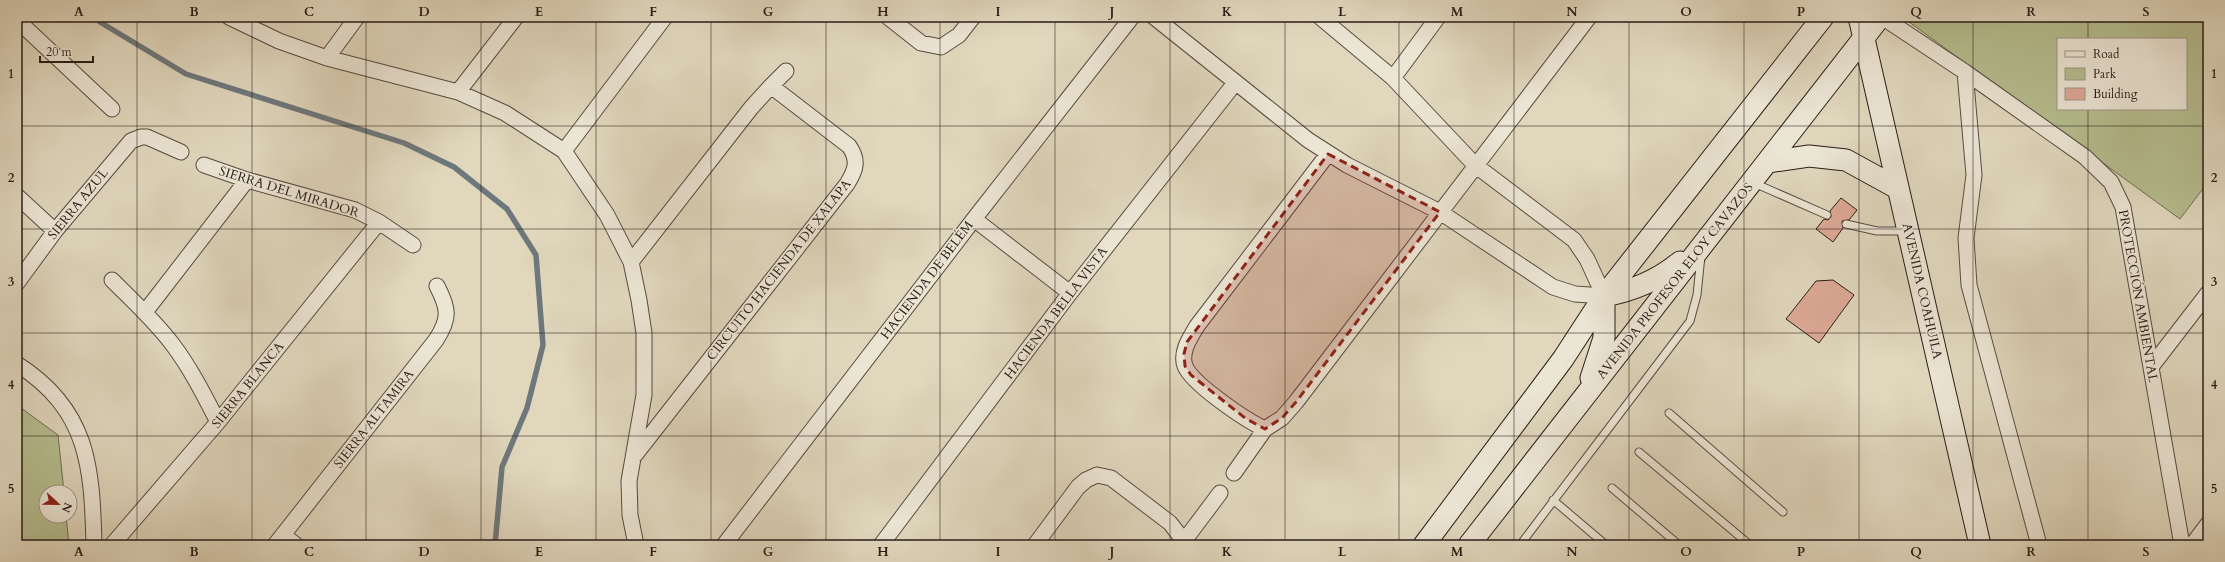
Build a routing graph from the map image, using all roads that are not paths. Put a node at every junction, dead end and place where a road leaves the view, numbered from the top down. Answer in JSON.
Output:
{"nodes":[{"id":1,"x":228,"y":17,"type":"edge"},
{"id":2,"x":357,"y":17,"type":"edge"},
{"id":3,"x":516,"y":17,"type":"edge"},
{"id":4,"x":665,"y":17,"type":"edge"},
{"id":5,"x":888,"y":17,"type":"edge"},
{"id":6,"x":973,"y":17,"type":"edge"},
{"id":7,"x":1132,"y":17,"type":"edge"},
{"id":8,"x":1154,"y":17,"type":"edge"},
{"id":9,"x":1320,"y":17,"type":"edge"},
{"id":10,"x":1438,"y":17,"type":"edge"},
{"id":11,"x":1589,"y":17,"type":"edge"},
{"id":12,"x":1823,"y":17,"type":"edge"},
{"id":13,"x":1869,"y":17,"type":"edge"},
{"id":14,"x":1881,"y":17,"type":"edge"},
{"id":15,"x":17,"y":20,"type":"edge"},
{"id":16,"x":1862,"y":27,"type":"edge"},
{"id":17,"x":327,"y":58,"type":"junction"},
{"id":18,"x":786,"y":71,"type":"dead end"},
{"id":19,"x":1965,"y":72,"type":"junction"},
{"id":20,"x":1393,"y":78,"type":"junction"},
{"id":21,"x":1235,"y":83,"type":"junction"},
{"id":22,"x":771,"y":86,"type":"junction"},
{"id":23,"x":458,"y":92,"type":"junction"},
{"id":24,"x":112,"y":109,"type":"dead end"},
{"id":25,"x":564,"y":151,"type":"junction"},
{"id":26,"x":181,"y":152,"type":"dead end"},
{"id":27,"x":1328,"y":154,"type":"junction"},
{"id":28,"x":1768,"y":162,"type":"junction"},
{"id":29,"x":204,"y":165,"type":"dead end"},
{"id":30,"x":1475,"y":165,"type":"junction"},
{"id":31,"x":247,"y":180,"type":"junction"},
{"id":32,"x":1752,"y":182,"type":"junction"},
{"id":33,"x":1898,"y":188,"type":"junction"},
{"id":34,"x":17,"y":196,"type":"edge"},
{"id":35,"x":1440,"y":212,"type":"junction"},
{"id":36,"x":1827,"y":216,"type":"dead end"},
{"id":37,"x":974,"y":218,"type":"junction"},
{"id":38,"x":379,"y":222,"type":"junction"},
{"id":39,"x":1846,"y":224,"type":"dead end"},
{"id":40,"x":55,"y":231,"type":"junction"},
{"id":41,"x":1908,"y":231,"type":"junction"},
{"id":42,"x":1702,"y":244,"type":"junction"},
{"id":43,"x":413,"y":245,"type":"dead end"},
{"id":44,"x":631,"y":262,"type":"junction"},
{"id":45,"x":112,"y":280,"type":"dead end"},
{"id":46,"x":17,"y":283,"type":"edge"},
{"id":47,"x":438,"y":286,"type":"dead end"},
{"id":48,"x":1070,"y":293,"type":"junction"},
{"id":49,"x":2208,"y":293,"type":"edge"},
{"id":50,"x":1604,"y":296,"type":"junction"},
{"id":51,"x":145,"y":312,"type":"junction"},
{"id":52,"x":17,"y":364,"type":"edge"},
{"id":53,"x":2151,"y":367,"type":"junction"},
{"id":54,"x":1578,"y":405,"type":"junction"},
{"id":55,"x":1669,"y":413,"type":"dead end"},
{"id":56,"x":218,"y":422,"type":"junction"},
{"id":57,"x":1265,"y":429,"type":"junction"},
{"id":58,"x":1640,"y":452,"type":"dead end"},
{"id":59,"x":633,"y":457,"type":"junction"},
{"id":60,"x":1234,"y":473,"type":"dead end"},
{"id":61,"x":1612,"y":488,"type":"dead end"},
{"id":62,"x":1220,"y":493,"type":"dead end"},
{"id":63,"x":1553,"y":500,"type":"junction"},
{"id":64,"x":1783,"y":512,"type":"dead end"},
{"id":65,"x":2208,"y":524,"type":"edge"},
{"id":66,"x":279,"y":540,"type":"edge"},
{"id":67,"x":1183,"y":543,"type":"edge"},
{"id":68,"x":94,"y":545,"type":"edge"},
{"id":69,"x":112,"y":545,"type":"edge"},
{"id":70,"x":296,"y":545,"type":"edge"},
{"id":71,"x":636,"y":545,"type":"edge"},
{"id":72,"x":724,"y":545,"type":"edge"},
{"id":73,"x":881,"y":545,"type":"edge"},
{"id":74,"x":1035,"y":545,"type":"edge"},
{"id":75,"x":1424,"y":545,"type":"edge"},
{"id":76,"x":1469,"y":545,"type":"edge"},
{"id":77,"x":1520,"y":545,"type":"edge"},
{"id":78,"x":1606,"y":545,"type":"edge"},
{"id":79,"x":1679,"y":545,"type":"edge"},
{"id":80,"x":1750,"y":545,"type":"edge"},
{"id":81,"x":1980,"y":545,"type":"edge"},
{"id":82,"x":2039,"y":545,"type":"edge"},
{"id":83,"x":2182,"y":545,"type":"edge"},
{"id":84,"x":2192,"y":545,"type":"edge"}],
"edges":[{"from":1,"to":17,"type":"street"},
{"from":2,"to":17,"type":"street"},
{"from":3,"to":23,"type":"street"},
{"from":4,"to":25,"type":"street"},
{"from":5,"to":6,"type":"street"},
{"from":7,"to":37,"type":"street","name":"HACIENDA DE BELÉM"},
{"from":8,"to":21,"type":"street"},
{"from":9,"to":20,"type":"street"},
{"from":10,"to":20,"type":"street"},
{"from":11,"to":30,"type":"street"},
{"from":12,"to":50,"type":"main road"},
{"from":13,"to":16,"type":"main road","name":"AVENIDA COAHUILA"},
{"from":14,"to":16,"type":"main road","name":"AVENIDA PROFESOR ELOY CAVAZOS"},
{"from":14,"to":19,"type":"street","name":"PROTECCIÓN AMBIENTAL"},
{"from":15,"to":24,"type":"street"},
{"from":16,"to":28,"type":"main road","name":"AVENIDA PROFESOR ELOY CAVAZOS"},
{"from":16,"to":33,"type":"main road","name":"AVENIDA COAHUILA"},
{"from":17,"to":23,"type":"street"},
{"from":18,"to":22,"type":"street"},
{"from":19,"to":53,"type":"street","name":"PROTECCIÓN AMBIENTAL"},
{"from":19,"to":82,"type":"street"},
{"from":20,"to":30,"type":"street"},
{"from":21,"to":27,"type":"street"},
{"from":21,"to":48,"type":"street","name":"HACIENDA BELLA VISTA"},
{"from":22,"to":44,"type":"street"},
{"from":22,"to":59,"type":"street","name":"CIRCUITO HACIENDA DE XALAPA"},
{"from":23,"to":25,"type":"street"},
{"from":25,"to":44,"type":"street"},
{"from":26,"to":40,"type":"street","name":"SIERRA AZUL"},
{"from":27,"to":35,"type":"street"},
{"from":27,"to":57,"type":"street"},
{"from":28,"to":32,"type":"main road","name":"AVENIDA PROFESOR ELOY CAVAZOS"},
{"from":28,"to":33,"type":"main road"},
{"from":29,"to":31,"type":"street","name":"SIERRA DEL MIRADOR"},
{"from":30,"to":35,"type":"street"},
{"from":30,"to":50,"type":"street"},
{"from":31,"to":38,"type":"street","name":"SIERRA DEL MIRADOR"},
{"from":31,"to":51,"type":"street"},
{"from":32,"to":36,"type":"lane"},
{"from":32,"to":42,"type":"main road","name":"AVENIDA PROFESOR ELOY CAVAZOS"},
{"from":33,"to":41,"type":"main road","name":"AVENIDA COAHUILA"},
{"from":34,"to":40,"type":"street"},
{"from":35,"to":50,"type":"street"},
{"from":35,"to":57,"type":"street"},
{"from":37,"to":48,"type":"street"},
{"from":37,"to":72,"type":"street","name":"HACIENDA DE BELÉM"},
{"from":38,"to":43,"type":"street","name":"SIERRA DEL MIRADOR"},
{"from":38,"to":56,"type":"street","name":"SIERRA BLANCA"},
{"from":39,"to":41,"type":"lane"},
{"from":40,"to":46,"type":"street","name":"SIERRA AZUL"},
{"from":41,"to":81,"type":"main road","name":"AVENIDA COAHUILA"},
{"from":42,"to":50,"type":"main road"},
{"from":42,"to":54,"type":"main road","name":"AVENIDA PROFESOR ELOY CAVAZOS"},
{"from":42,"to":63,"type":"lane"},
{"from":44,"to":59,"type":"street"},
{"from":45,"to":51,"type":"street"},
{"from":47,"to":66,"type":"street","name":"SIERRA ALTAMIRA"},
{"from":48,"to":73,"type":"street","name":"HACIENDA BELLA VISTA"},
{"from":49,"to":53,"type":"street"},
{"from":50,"to":54,"type":"main road"},
{"from":50,"to":75,"type":"main road"},
{"from":51,"to":56,"type":"street"},
{"from":52,"to":68,"type":"street"},
{"from":53,"to":83,"type":"street","name":"PROTECCIÓN AMBIENTAL"},
{"from":54,"to":76,"type":"main road","name":"AVENIDA PROFESOR ELOY CAVAZOS"},
{"from":55,"to":64,"type":"lane"},
{"from":56,"to":69,"type":"street","name":"SIERRA BLANCA"},
{"from":57,"to":60,"type":"street"},
{"from":58,"to":80,"type":"lane"},
{"from":59,"to":71,"type":"street"},
{"from":61,"to":79,"type":"lane"},
{"from":62,"to":67,"type":"street"},
{"from":63,"to":77,"type":"lane"},
{"from":63,"to":78,"type":"lane"},
{"from":65,"to":84,"type":"street"},
{"from":66,"to":70,"type":"street"},
{"from":67,"to":74,"type":"street"}]}
